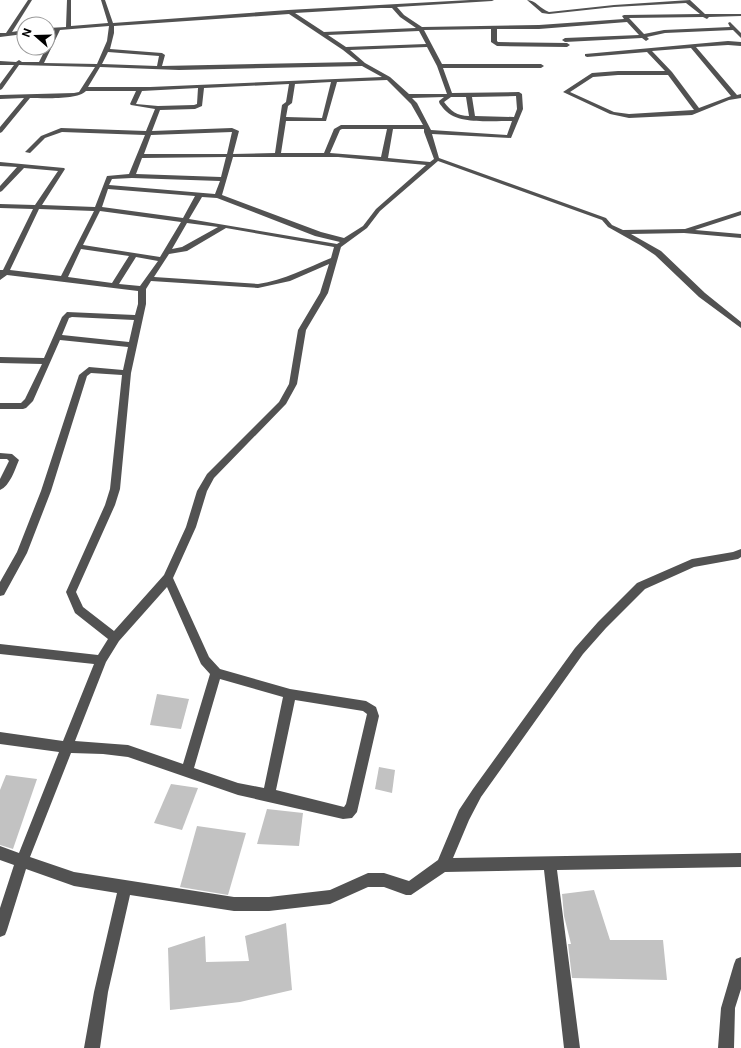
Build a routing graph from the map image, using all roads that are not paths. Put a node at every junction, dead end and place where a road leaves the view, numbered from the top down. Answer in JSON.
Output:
{"nodes":[{"id":1,"x":30,"y":0,"type":"edge"},
{"id":2,"x":69,"y":0,"type":"edge"},
{"id":3,"x":103,"y":0,"type":"edge"},
{"id":4,"x":492,"y":0,"type":"edge"},
{"id":5,"x":529,"y":0,"type":"edge"},
{"id":6,"x":687,"y":1,"type":"edge"},
{"id":7,"x":393,"y":6,"type":"junction"},
{"id":8,"x":614,"y":6,"type":"junction"},
{"id":9,"x":288,"y":11,"type":"junction"},
{"id":10,"x":741,"y":15,"type":"edge"},
{"id":11,"x":706,"y":16,"type":"junction"},
{"id":12,"x":724,"y":16,"type":"junction"},
{"id":13,"x":627,"y":19,"type":"junction"},
{"id":14,"x":111,"y":24,"type":"junction"},
{"id":15,"x":68,"y":28,"type":"junction"},
{"id":16,"x":734,"y":28,"type":"junction"},
{"id":17,"x":58,"y":29,"type":"joint"},
{"id":18,"x":421,"y":29,"type":"junction"},
{"id":19,"x":494,"y":29,"type":"junction"},
{"id":20,"x":716,"y":29,"type":"junction"},
{"id":21,"x":16,"y":33,"type":"edge"},
{"id":22,"x":8,"y":34,"type":"junction"},
{"id":23,"x":322,"y":34,"type":"junction"},
{"id":24,"x":0,"y":35,"type":"edge"},
{"id":25,"x":643,"y":36,"type":"junction"},
{"id":26,"x":741,"y":36,"type":"edge"},
{"id":27,"x":565,"y":40,"type":"dead end"},
{"id":28,"x":741,"y":44,"type":"edge"},
{"id":29,"x":430,"y":45,"type":"junction"},
{"id":30,"x":567,"y":45,"type":"dead end"},
{"id":31,"x":693,"y":47,"type":"junction"},
{"id":32,"x":345,"y":49,"type":"junction"},
{"id":33,"x":107,"y":50,"type":"junction"},
{"id":34,"x":648,"y":50,"type":"junction"},
{"id":35,"x":655,"y":50,"type":"junction"},
{"id":36,"x":587,"y":55,"type":"dead end"},
{"id":37,"x":0,"y":62,"type":"edge"},
{"id":38,"x":20,"y":62,"type":"junction"},
{"id":39,"x":41,"y":63,"type":"junction"},
{"id":40,"x":363,"y":64,"type":"junction"},
{"id":41,"x":97,"y":66,"type":"junction"},
{"id":42,"x":440,"y":66,"type":"junction"},
{"id":43,"x":541,"y":66,"type":"dead end"},
{"id":44,"x":159,"y":67,"type":"junction"},
{"id":45,"x":670,"y":73,"type":"junction"},
{"id":46,"x":388,"y":78,"type":"junction"},
{"id":47,"x":334,"y":81,"type":"junction"},
{"id":48,"x":292,"y":82,"type":"junction"},
{"id":49,"x":201,"y":87,"type":"junction"},
{"id":50,"x":0,"y":88,"type":"edge"},
{"id":51,"x":84,"y":90,"type":"junction"},
{"id":52,"x":140,"y":90,"type":"junction"},
{"id":53,"x":469,"y":94,"type":"junction"},
{"id":54,"x":450,"y":95,"type":"junction"},
{"id":55,"x":408,"y":96,"type":"junction"},
{"id":56,"x":738,"y":96,"type":"edge"},
{"id":57,"x":0,"y":97,"type":"edge"},
{"id":58,"x":28,"y":97,"type":"junction"},
{"id":59,"x":158,"y":108,"type":"junction"},
{"id":60,"x":698,"y":111,"type":"junction"},
{"id":61,"x":472,"y":118,"type":"junction"},
{"id":62,"x":282,"y":119,"type":"junction"},
{"id":63,"x":516,"y":119,"type":"junction"},
{"id":64,"x":390,"y":128,"type":"junction"},
{"id":65,"x":427,"y":130,"type":"junction"},
{"id":66,"x":0,"y":131,"type":"edge"},
{"id":67,"x":148,"y":133,"type":"junction"},
{"id":68,"x":28,"y":152,"type":"dead end"},
{"id":69,"x":326,"y":155,"type":"junction"},
{"id":70,"x":140,"y":156,"type":"junction"},
{"id":71,"x":230,"y":156,"type":"junction"},
{"id":72,"x":278,"y":156,"type":"junction"},
{"id":73,"x":384,"y":160,"type":"junction"},
{"id":74,"x":434,"y":162,"type":"junction"},
{"id":75,"x":0,"y":164,"type":"edge"},
{"id":76,"x":22,"y":166,"type":"junction"},
{"id":77,"x":132,"y":176,"type":"junction"},
{"id":78,"x":224,"y":179,"type":"junction"},
{"id":79,"x":106,"y":187,"type":"junction"},
{"id":80,"x":0,"y":190,"type":"edge"},
{"id":81,"x":200,"y":194,"type":"junction"},
{"id":82,"x":218,"y":196,"type":"junction"},
{"id":83,"x":0,"y":206,"type":"edge"},
{"id":84,"x":38,"y":207,"type":"junction"},
{"id":85,"x":98,"y":209,"type":"junction"},
{"id":86,"x":741,"y":213,"type":"edge"},
{"id":87,"x":186,"y":221,"type":"junction"},
{"id":88,"x":225,"y":226,"type":"junction"},
{"id":89,"x":684,"y":231,"type":"junction"},
{"id":90,"x":622,"y":232,"type":"junction"},
{"id":91,"x":741,"y":236,"type":"edge"},
{"id":92,"x":342,"y":244,"type":"junction"},
{"id":93,"x":80,"y":247,"type":"junction"},
{"id":94,"x":134,"y":254,"type":"junction"},
{"id":95,"x":165,"y":255,"type":"junction"},
{"id":96,"x":334,"y":259,"type":"junction"},
{"id":97,"x":2,"y":274,"type":"edge"},
{"id":98,"x":63,"y":279,"type":"junction"},
{"id":99,"x":149,"y":279,"type":"junction"},
{"id":100,"x":114,"y":286,"type":"junction"},
{"id":101,"x":142,"y":290,"type":"junction"},
{"id":102,"x":138,"y":318,"type":"junction"},
{"id":103,"x":741,"y":326,"type":"edge"},
{"id":104,"x":57,"y":338,"type":"junction"},
{"id":105,"x":132,"y":345,"type":"junction"},
{"id":106,"x":0,"y":360,"type":"edge"},
{"id":107,"x":47,"y":362,"type":"junction"},
{"id":108,"x":127,"y":373,"type":"junction"},
{"id":109,"x":0,"y":406,"type":"edge"},
{"id":110,"x":0,"y":456,"type":"edge"},
{"id":111,"x":0,"y":486,"type":"edge"},
{"id":112,"x":741,"y":553,"type":"edge"},
{"id":113,"x":168,"y":578,"type":"junction"},
{"id":114,"x":0,"y":592,"type":"edge"},
{"id":115,"x":115,"y":638,"type":"junction"},
{"id":116,"x":0,"y":649,"type":"edge"},
{"id":117,"x":101,"y":660,"type":"junction"},
{"id":118,"x":216,"y":673,"type":"junction"},
{"id":119,"x":290,"y":694,"type":"junction"},
{"id":120,"x":0,"y":738,"type":"edge"},
{"id":121,"x":68,"y":747,"type":"junction"},
{"id":122,"x":187,"y":772,"type":"junction"},
{"id":123,"x":269,"y":795,"type":"junction"},
{"id":124,"x":0,"y":852,"type":"edge"},
{"id":125,"x":741,"y":860,"type":"edge"},
{"id":126,"x":22,"y":861,"type":"junction"},
{"id":127,"x":550,"y":864,"type":"junction"},
{"id":128,"x":443,"y":865,"type":"junction"},
{"id":129,"x":125,"y":888,"type":"junction"},
{"id":130,"x":0,"y":930,"type":"edge"},
{"id":131,"x":741,"y":964,"type":"edge"},
{"id":132,"x":92,"y":1048,"type":"edge"},
{"id":133,"x":572,"y":1048,"type":"edge"},
{"id":134,"x":726,"y":1048,"type":"edge"}],
"edges":[{"from":1,"to":22,"type":"street"},
{"from":2,"to":15,"type":"street"},
{"from":3,"to":14,"type":"street"},
{"from":4,"to":7,"type":"street"},
{"from":5,"to":8,"type":"street"},
{"from":6,"to":8,"type":"street"},
{"from":6,"to":11,"type":"street"},
{"from":7,"to":9,"type":"street"},
{"from":7,"to":18,"type":"street"},
{"from":8,"to":13,"type":"street"},
{"from":9,"to":14,"type":"street"},
{"from":9,"to":23,"type":"street"},
{"from":10,"to":12,"type":"street"},
{"from":11,"to":12,"type":"street"},
{"from":11,"to":13,"type":"street"},
{"from":11,"to":20,"type":"street"},
{"from":12,"to":16,"type":"street"},
{"from":13,"to":19,"type":"street"},
{"from":13,"to":25,"type":"street"},
{"from":14,"to":15,"type":"street"},
{"from":14,"to":33,"type":"street"},
{"from":15,"to":17,"type":"street"},
{"from":16,"to":20,"type":"street"},
{"from":16,"to":26,"type":"street"},
{"from":17,"to":39,"type":"street"},
{"from":18,"to":19,"type":"street"},
{"from":18,"to":23,"type":"street"},
{"from":18,"to":29,"type":"street"},
{"from":19,"to":30,"type":"street"},
{"from":20,"to":25,"type":"street"},
{"from":21,"to":22,"type":"street"},
{"from":22,"to":24,"type":"street"},
{"from":23,"to":32,"type":"street"},
{"from":25,"to":27,"type":"street"},
{"from":25,"to":35,"type":"street"},
{"from":28,"to":31,"type":"street"},
{"from":29,"to":32,"type":"street"},
{"from":29,"to":42,"type":"street"},
{"from":31,"to":35,"type":"street"},
{"from":31,"to":56,"type":"street"},
{"from":32,"to":40,"type":"street"},
{"from":33,"to":41,"type":"street"},
{"from":33,"to":44,"type":"street"},
{"from":34,"to":35,"type":"street"},
{"from":34,"to":36,"type":"street"},
{"from":34,"to":45,"type":"street"},
{"from":37,"to":38,"type":"street"},
{"from":38,"to":39,"type":"street"},
{"from":38,"to":50,"type":"street"},
{"from":39,"to":41,"type":"street"},
{"from":40,"to":44,"type":"street"},
{"from":40,"to":46,"type":"street"},
{"from":41,"to":44,"type":"street"},
{"from":41,"to":51,"type":"street"},
{"from":42,"to":43,"type":"street"},
{"from":42,"to":54,"type":"street"},
{"from":45,"to":60,"type":"street"},
{"from":45,"to":60,"type":"street"},
{"from":46,"to":47,"type":"street"},
{"from":46,"to":55,"type":"street"},
{"from":47,"to":48,"type":"street"},
{"from":47,"to":62,"type":"street"},
{"from":48,"to":49,"type":"street"},
{"from":48,"to":62,"type":"street"},
{"from":49,"to":52,"type":"street"},
{"from":49,"to":59,"type":"street"},
{"from":51,"to":52,"type":"street"},
{"from":51,"to":58,"type":"street"},
{"from":52,"to":59,"type":"street"},
{"from":53,"to":54,"type":"street"},
{"from":53,"to":61,"type":"street"},
{"from":53,"to":63,"type":"street"},
{"from":54,"to":55,"type":"street"},
{"from":54,"to":61,"type":"street"},
{"from":55,"to":65,"type":"street"},
{"from":56,"to":60,"type":"street"},
{"from":57,"to":58,"type":"street"},
{"from":58,"to":66,"type":"street"},
{"from":59,"to":67,"type":"street"},
{"from":61,"to":63,"type":"street"},
{"from":62,"to":72,"type":"street"},
{"from":63,"to":65,"type":"street"},
{"from":64,"to":65,"type":"street"},
{"from":64,"to":69,"type":"street"},
{"from":64,"to":73,"type":"street"},
{"from":65,"to":74,"type":"street"},
{"from":67,"to":68,"type":"street"},
{"from":67,"to":70,"type":"street"},
{"from":67,"to":71,"type":"street"},
{"from":69,"to":72,"type":"street"},
{"from":69,"to":73,"type":"street"},
{"from":70,"to":71,"type":"street"},
{"from":70,"to":77,"type":"street"},
{"from":71,"to":72,"type":"street"},
{"from":71,"to":78,"type":"street"},
{"from":73,"to":74,"type":"street"},
{"from":74,"to":90,"type":"street"},
{"from":74,"to":92,"type":"street"},
{"from":75,"to":76,"type":"street"},
{"from":76,"to":80,"type":"street"},
{"from":76,"to":84,"type":"street"},
{"from":77,"to":78,"type":"street"},
{"from":77,"to":79,"type":"street"},
{"from":78,"to":82,"type":"street"},
{"from":79,"to":81,"type":"street"},
{"from":79,"to":85,"type":"street"},
{"from":81,"to":82,"type":"street"},
{"from":81,"to":87,"type":"street"},
{"from":82,"to":92,"type":"street"},
{"from":83,"to":84,"type":"street"},
{"from":84,"to":85,"type":"street"},
{"from":84,"to":97,"type":"street"},
{"from":85,"to":87,"type":"street"},
{"from":85,"to":93,"type":"street"},
{"from":86,"to":89,"type":"street"},
{"from":87,"to":88,"type":"street"},
{"from":87,"to":95,"type":"street"},
{"from":88,"to":92,"type":"street"},
{"from":88,"to":95,"type":"street"},
{"from":89,"to":90,"type":"street"},
{"from":89,"to":91,"type":"street"},
{"from":90,"to":103,"type":"street"},
{"from":92,"to":96,"type":"street"},
{"from":93,"to":94,"type":"street"},
{"from":93,"to":98,"type":"street"},
{"from":94,"to":95,"type":"street"},
{"from":94,"to":100,"type":"street"},
{"from":95,"to":99,"type":"street"},
{"from":96,"to":99,"type":"street"},
{"from":96,"to":113,"type":"street"},
{"from":97,"to":98,"type":"street"},
{"from":98,"to":100,"type":"street"},
{"from":99,"to":101,"type":"street"},
{"from":100,"to":101,"type":"street"},
{"from":101,"to":102,"type":"street"},
{"from":102,"to":104,"type":"street"},
{"from":102,"to":105,"type":"street"},
{"from":104,"to":105,"type":"street"},
{"from":104,"to":107,"type":"street"},
{"from":105,"to":108,"type":"street"},
{"from":106,"to":107,"type":"street"},
{"from":107,"to":109,"type":"street"},
{"from":108,"to":114,"type":"street"},
{"from":108,"to":115,"type":"street"},
{"from":110,"to":111,"type":"street"},
{"from":112,"to":128,"type":"street"},
{"from":113,"to":115,"type":"street"},
{"from":113,"to":118,"type":"street"},
{"from":115,"to":117,"type":"street"},
{"from":116,"to":117,"type":"street"},
{"from":117,"to":121,"type":"street"},
{"from":118,"to":119,"type":"street"},
{"from":118,"to":122,"type":"street"},
{"from":119,"to":123,"type":"street"},
{"from":119,"to":123,"type":"street"},
{"from":120,"to":121,"type":"street"},
{"from":121,"to":122,"type":"street"},
{"from":121,"to":126,"type":"street"},
{"from":122,"to":123,"type":"street"},
{"from":124,"to":126,"type":"street"},
{"from":125,"to":127,"type":"street"},
{"from":126,"to":129,"type":"street"},
{"from":126,"to":130,"type":"street"},
{"from":127,"to":128,"type":"street"},
{"from":127,"to":133,"type":"street"},
{"from":128,"to":129,"type":"street"},
{"from":129,"to":132,"type":"street"},
{"from":131,"to":134,"type":"street"}]}
